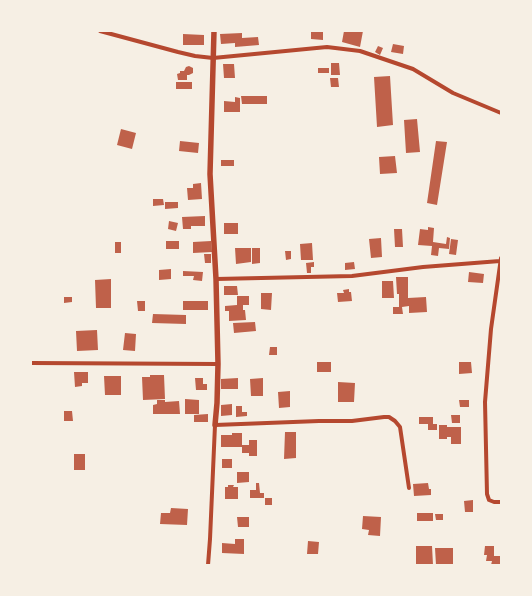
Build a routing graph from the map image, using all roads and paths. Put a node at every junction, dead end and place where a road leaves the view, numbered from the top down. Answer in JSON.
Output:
{"nodes":[{"id":1,"x":100,"y":31,"type":"edge"},
{"id":2,"x":214,"y":31,"type":"edge"},
{"id":3,"x":213,"y":58,"type":"junction"},
{"id":4,"x":501,"y":113,"type":"edge"},
{"id":5,"x":501,"y":259,"type":"edge"},
{"id":6,"x":216,"y":279,"type":"junction"},
{"id":7,"x":31,"y":363,"type":"edge"},
{"id":8,"x":218,"y":364,"type":"junction"},
{"id":9,"x":215,"y":425,"type":"junction"},
{"id":10,"x":410,"y":488,"type":"dead end"},
{"id":11,"x":501,"y":502,"type":"edge"},
{"id":12,"x":208,"y":565,"type":"edge"}],
"edges":[{"from":1,"to":3,"type":"street"},
{"from":2,"to":3,"type":"street"},
{"from":3,"to":4,"type":"street"},
{"from":3,"to":6,"type":"street"},
{"from":5,"to":6,"type":"street"},
{"from":5,"to":11,"type":"street"},
{"from":6,"to":8,"type":"street"},
{"from":7,"to":8,"type":"street"},
{"from":8,"to":9,"type":"street"},
{"from":9,"to":10,"type":"street"},
{"from":9,"to":12,"type":"street"}]}
